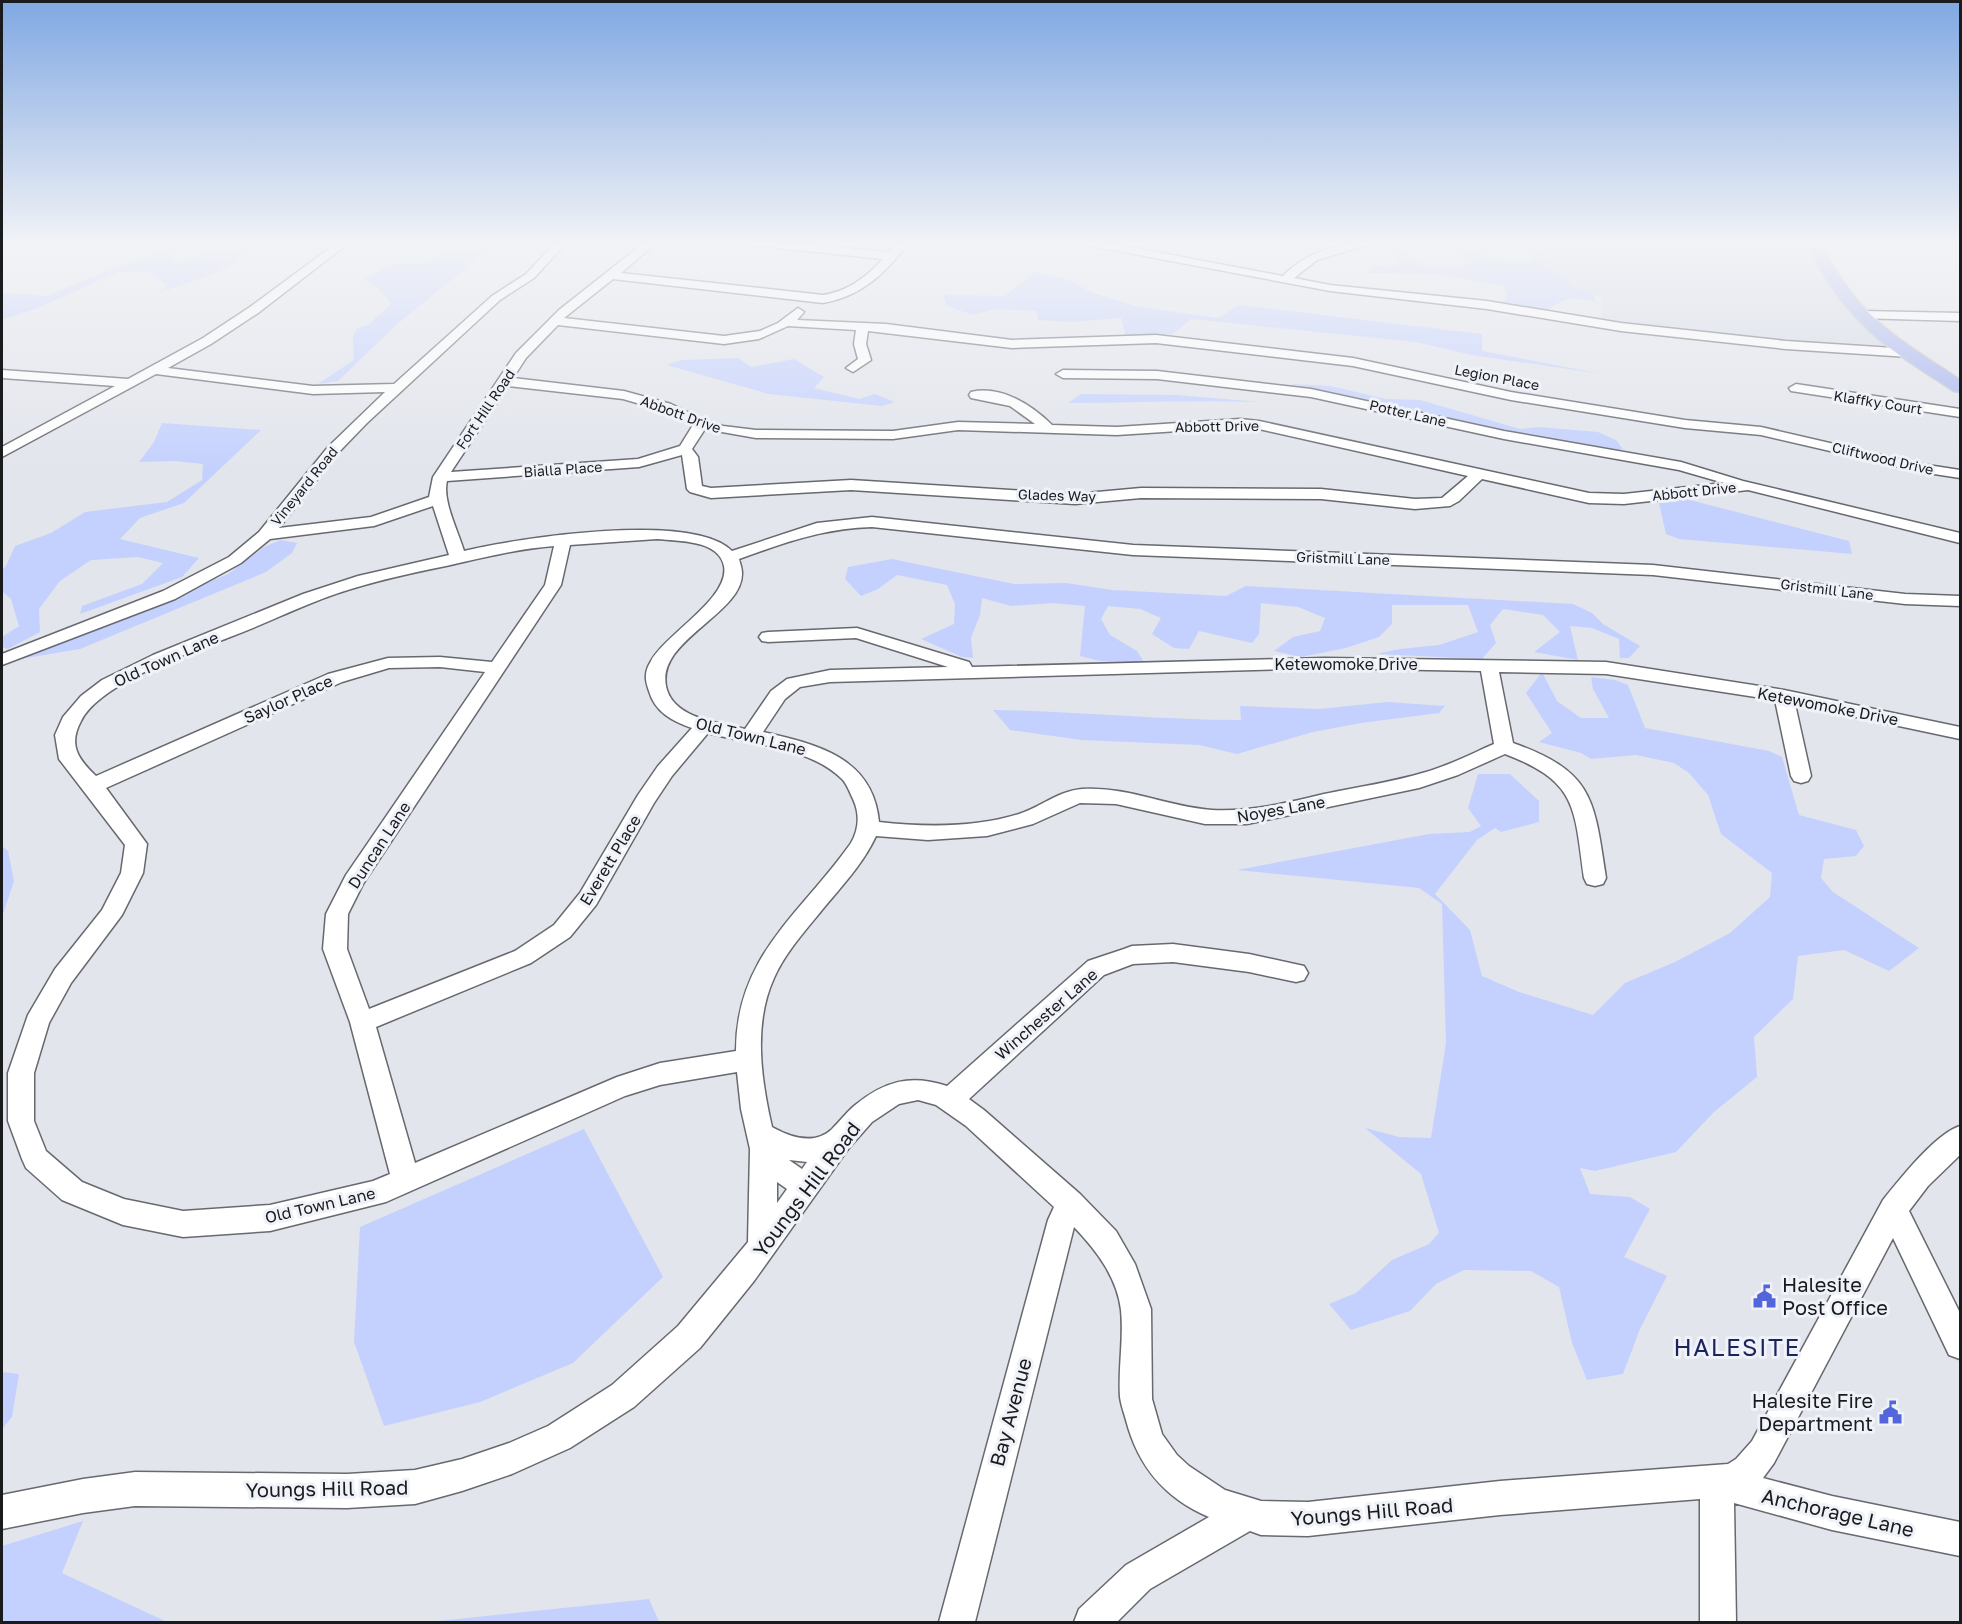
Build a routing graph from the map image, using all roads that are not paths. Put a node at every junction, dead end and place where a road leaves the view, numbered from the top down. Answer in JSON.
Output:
{"nodes":[{"id":1,"x":242,"y":318,"type":"edge"},
{"id":2,"x":476,"y":318,"type":"edge"},
{"id":3,"x":559,"y":318,"type":"edge"},
{"id":4,"x":794,"y":318,"type":"edge"},
{"id":5,"x":1569,"y":318,"type":"edge"},
{"id":6,"x":1866,"y":318,"type":"edge"},
{"id":7,"x":555,"y":321,"type":"junction"},
{"id":8,"x":789,"y":323,"type":"junction"},
{"id":9,"x":863,"y":327,"type":"junction"},
{"id":10,"x":1909,"y":353,"type":"junction"},
{"id":11,"x":853,"y":368,"type":"dead end"},
{"id":12,"x":156,"y":370,"type":"junction"},
{"id":13,"x":2,"y":374,"type":"edge"},
{"id":14,"x":1064,"y":374,"type":"dead end"},
{"id":15,"x":503,"y":381,"type":"junction"},
{"id":16,"x":131,"y":383,"type":"junction"},
{"id":17,"x":1960,"y":387,"type":"edge"},
{"id":18,"x":395,"y":388,"type":"junction"},
{"id":19,"x":1796,"y":388,"type":"dead end"},
{"id":20,"x":976,"y":395,"type":"dead end"},
{"id":21,"x":1960,"y":413,"type":"edge"},
{"id":22,"x":701,"y":424,"type":"junction"},
{"id":23,"x":1047,"y":429,"type":"junction"},
{"id":24,"x":2,"y":436,"type":"edge"},
{"id":25,"x":32,"y":436,"type":"junction"},
{"id":26,"x":1805,"y":441,"type":"joint"},
{"id":27,"x":685,"y":449,"type":"junction"},
{"id":28,"x":2,"y":453,"type":"edge"},
{"id":29,"x":1479,"y":473,"type":"junction"},
{"id":30,"x":1960,"y":474,"type":"edge"},
{"id":31,"x":440,"y":477,"type":"junction"},
{"id":32,"x":1748,"y":485,"type":"junction"},
{"id":33,"x":437,"y":500,"type":"junction"},
{"id":34,"x":264,"y":535,"type":"junction"},
{"id":35,"x":1960,"y":538,"type":"edge"},
{"id":36,"x":563,"y":541,"type":"junction"},
{"id":37,"x":730,"y":557,"type":"junction"},
{"id":38,"x":458,"y":558,"type":"junction"},
{"id":39,"x":1960,"y":601,"type":"edge"},
{"id":40,"x":768,"y":637,"type":"dead end"},
{"id":41,"x":2,"y":660,"type":"edge"},
{"id":42,"x":1489,"y":666,"type":"junction"},
{"id":43,"x":496,"y":668,"type":"junction"},
{"id":44,"x":978,"y":671,"type":"junction"},
{"id":45,"x":1784,"y":696,"type":"junction"},
{"id":46,"x":703,"y":727,"type":"junction"},
{"id":47,"x":1960,"y":733,"type":"edge"},
{"id":48,"x":751,"y":735,"type":"junction"},
{"id":49,"x":1504,"y":747,"type":"junction"},
{"id":50,"x":1802,"y":776,"type":"dead end"},
{"id":51,"x":92,"y":786,"type":"junction"},
{"id":52,"x":868,"y":828,"type":"junction"},
{"id":53,"x":1595,"y":878,"type":"dead end"},
{"id":54,"x":1296,"y":973,"type":"dead end"},
{"id":55,"x":362,"y":1022,"type":"junction"},
{"id":56,"x":747,"y":1060,"type":"junction"},
{"id":57,"x":950,"y":1100,"type":"junction"},
{"id":58,"x":1960,"y":1138,"type":"edge"},
{"id":59,"x":840,"y":1140,"type":"junction"},
{"id":60,"x":762,"y":1141,"type":"junction"},
{"id":61,"x":406,"y":1180,"type":"junction"},
{"id":62,"x":806,"y":1185,"type":"junction"},
{"id":63,"x":1070,"y":1203,"type":"junction"},
{"id":64,"x":1893,"y":1209,"type":"junction"},
{"id":65,"x":762,"y":1248,"type":"junction"},
{"id":66,"x":1960,"y":1344,"type":"edge"},
{"id":67,"x":1717,"y":1482,"type":"junction"},
{"id":68,"x":2,"y":1512,"type":"edge"},
{"id":69,"x":1246,"y":1515,"type":"junction"},
{"id":70,"x":1960,"y":1539,"type":"edge"},
{"id":71,"x":957,"y":1623,"type":"edge"},
{"id":72,"x":1092,"y":1623,"type":"edge"},
{"id":73,"x":1718,"y":1623,"type":"edge"}],
"edges":[{"from":1,"to":12,"type":"street"},
{"from":2,"to":18,"type":"street","name":"Vineyard Road"},
{"from":3,"to":7,"type":"street","name":"Fort Hill Road"},
{"from":4,"to":8,"type":"street"},
{"from":5,"to":10,"type":"street"},
{"from":6,"to":10,"type":"main road"},
{"from":7,"to":8,"type":"street"},
{"from":7,"to":15,"type":"street","name":"Fort Hill Road"},
{"from":8,"to":9,"type":"street","name":"Legion Place"},
{"from":9,"to":11,"type":"street"},
{"from":9,"to":26,"type":"street","name":"Legion Place"},
{"from":10,"to":17,"type":"main road"},
{"from":12,"to":16,"type":"street"},
{"from":12,"to":18,"type":"street"},
{"from":13,"to":16,"type":"street"},
{"from":14,"to":32,"type":"street","name":"Potter Lane"},
{"from":15,"to":22,"type":"street","name":"Abbott Drive"},
{"from":15,"to":31,"type":"street","name":"Fort Hill Road"},
{"from":16,"to":25,"type":"street"},
{"from":18,"to":34,"type":"street","name":"Vineyard Road"},
{"from":19,"to":21,"type":"street","name":"Klaffky Court"},
{"from":20,"to":23,"type":"street"},
{"from":22,"to":23,"type":"street","name":"Abbott Drive"},
{"from":22,"to":27,"type":"street"},
{"from":23,"to":29,"type":"street","name":"Abbott Drive"},
{"from":24,"to":25,"type":"street"},
{"from":25,"to":28,"type":"street"},
{"from":26,"to":30,"type":"street","name":"Cliftwood Drive"},
{"from":27,"to":29,"type":"street","name":"Glades Way"},
{"from":27,"to":31,"type":"street","name":"Bialla Place"},
{"from":29,"to":32,"type":"street","name":"Abbott Drive"},
{"from":31,"to":33,"type":"street","name":"Fort Hill Road"},
{"from":32,"to":35,"type":"street","name":"Abbott Drive"},
{"from":33,"to":34,"type":"street"},
{"from":33,"to":38,"type":"street"},
{"from":34,"to":41,"type":"street","name":"Vineyard Road"},
{"from":36,"to":37,"type":"street","name":"Old Town Lane"},
{"from":36,"to":38,"type":"street","name":"Old Town Lane"},
{"from":36,"to":43,"type":"street","name":"Duncan Lane"},
{"from":37,"to":39,"type":"street","name":"Gristmill Lane"},
{"from":37,"to":46,"type":"street","name":"Old Town Lane"},
{"from":38,"to":51,"type":"street","name":"Old Town Lane"},
{"from":40,"to":44,"type":"street"},
{"from":42,"to":44,"type":"street","name":"Ketewomoke Drive"},
{"from":42,"to":45,"type":"street","name":"Ketewomoke Drive"},
{"from":42,"to":49,"type":"street"},
{"from":43,"to":51,"type":"street","name":"Saylor Place"},
{"from":43,"to":55,"type":"street","name":"Duncan Lane"},
{"from":44,"to":48,"type":"street","name":"Ketewomoke Drive"},
{"from":45,"to":47,"type":"street","name":"Ketewomoke Drive"},
{"from":45,"to":50,"type":"street"},
{"from":46,"to":48,"type":"street","name":"Old Town Lane"},
{"from":46,"to":55,"type":"street","name":"Everett Place"},
{"from":48,"to":52,"type":"street","name":"Old Town Lane"},
{"from":49,"to":52,"type":"street","name":"Noyes Lane"},
{"from":49,"to":53,"type":"street"},
{"from":51,"to":61,"type":"street","name":"Old Town Lane"},
{"from":52,"to":56,"type":"street"},
{"from":54,"to":57,"type":"street","name":"Winchester Lane"},
{"from":55,"to":61,"type":"street","name":"Duncan Lane"},
{"from":56,"to":60,"type":"street"},
{"from":56,"to":61,"type":"street","name":"Old Town Lane"},
{"from":57,"to":59,"type":"street","name":"Youngs Hill Road"},
{"from":57,"to":63,"type":"street","name":"Youngs Hill Road"},
{"from":58,"to":64,"type":"street"},
{"from":59,"to":60,"type":"street"},
{"from":59,"to":62,"type":"street","name":"Youngs Hill Road"},
{"from":60,"to":62,"type":"street"},
{"from":60,"to":65,"type":"street"},
{"from":62,"to":65,"type":"street","name":"Youngs Hill Road"},
{"from":63,"to":69,"type":"street","name":"Youngs Hill Road"},
{"from":63,"to":71,"type":"street","name":"Bay Avenue"},
{"from":64,"to":66,"type":"street"},
{"from":64,"to":67,"type":"street"},
{"from":65,"to":68,"type":"street","name":"Youngs Hill Road"},
{"from":67,"to":69,"type":"street","name":"Youngs Hill Road"},
{"from":67,"to":70,"type":"street","name":"Anchorage Lane"},
{"from":67,"to":73,"type":"street"},
{"from":69,"to":72,"type":"street"}]}
